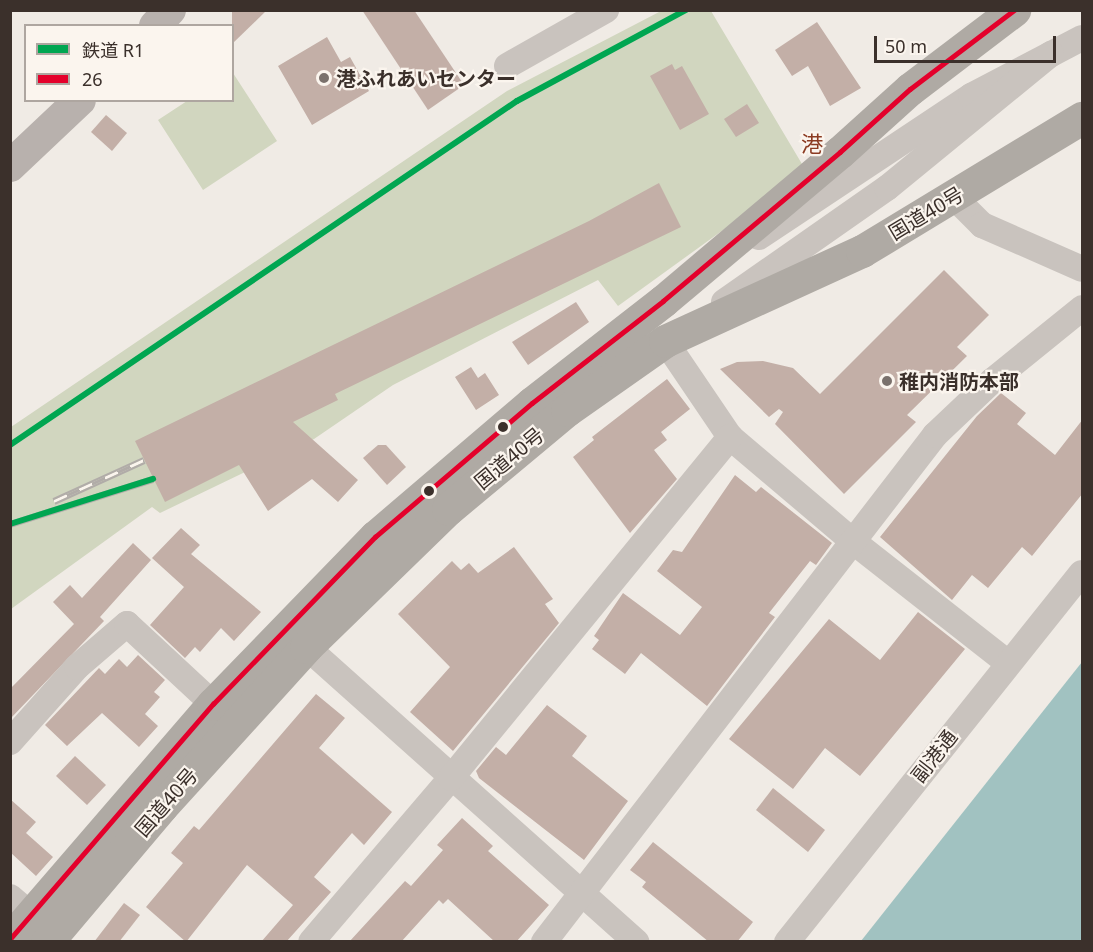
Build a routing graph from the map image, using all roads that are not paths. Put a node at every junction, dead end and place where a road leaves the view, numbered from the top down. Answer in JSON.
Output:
{"nodes":[{"id":1,"x":170,"y":10,"type":"edge"},
{"id":2,"x":606,"y":10,"type":"edge"},
{"id":3,"x":1014,"y":10,"type":"edge"},
{"id":4,"x":156,"y":24,"type":"edge"},
{"id":5,"x":1083,"y":38,"type":"edge"},
{"id":6,"x":1052,"y":54,"type":"junction"},
{"id":7,"x":507,"y":66,"type":"dead end"},
{"id":8,"x":78,"y":102,"type":"edge"},
{"id":9,"x":1083,"y":118,"type":"edge"},
{"id":10,"x":10,"y":166,"type":"edge"},
{"id":11,"x":954,"y":197,"type":"junction"},
{"id":12,"x":1083,"y":270,"type":"edge"},
{"id":13,"x":663,"y":301,"type":"junction"},
{"id":14,"x":1083,"y":308,"type":"edge"},
{"id":15,"x":665,"y":341,"type":"junction"},
{"id":16,"x":729,"y":437,"type":"junction"},
{"id":17,"x":855,"y":543,"type":"junction"},
{"id":18,"x":1083,"y":573,"type":"edge"},
{"id":19,"x":295,"y":637,"type":"junction"},
{"id":20,"x":1008,"y":663,"type":"junction"},
{"id":21,"x":213,"y":705,"type":"junction"},
{"id":22,"x":10,"y":742,"type":"edge"},
{"id":23,"x":451,"y":778,"type":"junction"},
{"id":24,"x":583,"y":893,"type":"junction"},
{"id":25,"x":30,"y":925,"type":"edge"},
{"id":26,"x":311,"y":942,"type":"edge"},
{"id":27,"x":544,"y":942,"type":"edge"},
{"id":28,"x":637,"y":942,"type":"edge"},
{"id":29,"x":787,"y":942,"type":"edge"}],
"edges":[{"from":1,"to":4,"type":"main road"},
{"from":2,"to":7,"type":"street"},
{"from":3,"to":13,"type":"highway","name":"国道40号"},
{"from":5,"to":6,"type":"street"},
{"from":6,"to":13,"type":"street"},
{"from":6,"to":15,"type":"street"},
{"from":8,"to":10,"type":"main road"},
{"from":9,"to":11,"type":"highway","name":"国道40号"},
{"from":11,"to":12,"type":"street"},
{"from":11,"to":15,"type":"highway","name":"国道40号"},
{"from":13,"to":19,"type":"highway","name":"国道40号"},
{"from":14,"to":17,"type":"street"},
{"from":15,"to":16,"type":"street"},
{"from":15,"to":19,"type":"highway","name":"国道40号"},
{"from":16,"to":17,"type":"street"},
{"from":16,"to":23,"type":"street"},
{"from":17,"to":20,"type":"street"},
{"from":17,"to":24,"type":"street"},
{"from":18,"to":20,"type":"street","name":"副港通"},
{"from":19,"to":21,"type":"highway","name":"国道40号"},
{"from":19,"to":23,"type":"street"},
{"from":19,"to":25,"type":"highway","name":"国道40号"},
{"from":20,"to":29,"type":"street","name":"副港通"},
{"from":21,"to":22,"type":"street"},
{"from":21,"to":25,"type":"highway","name":"国道40号"},
{"from":23,"to":24,"type":"street"},
{"from":23,"to":26,"type":"street"},
{"from":24,"to":27,"type":"street"},
{"from":24,"to":28,"type":"street"}]}
